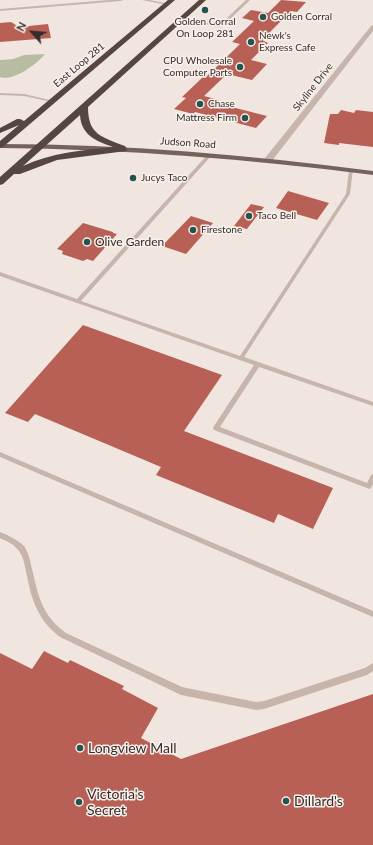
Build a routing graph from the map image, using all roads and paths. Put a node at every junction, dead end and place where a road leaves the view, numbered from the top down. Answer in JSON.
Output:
{"nodes":[{"id":1,"x":121,"y":0,"type":"edge"},
{"id":2,"x":144,"y":0,"type":"edge"},
{"id":3,"x":203,"y":0,"type":"edge"},
{"id":4,"x":248,"y":0,"type":"edge"},
{"id":5,"x":169,"y":2,"type":"edge"},
{"id":6,"x":0,"y":10,"type":"edge"},
{"id":7,"x":184,"y":18,"type":"junction"},
{"id":8,"x":373,"y":27,"type":"edge"},
{"id":9,"x":167,"y":33,"type":"junction"},
{"id":10,"x":0,"y":94,"type":"edge"},
{"id":11,"x":48,"y":104,"type":"junction"},
{"id":12,"x":84,"y":107,"type":"junction"},
{"id":13,"x":0,"y":131,"type":"edge"},
{"id":14,"x":0,"y":145,"type":"edge"},
{"id":15,"x":40,"y":146,"type":"junction"},
{"id":16,"x":123,"y":149,"type":"junction"},
{"id":17,"x":210,"y":155,"type":"junction"},
{"id":18,"x":268,"y":160,"type":"junction"},
{"id":19,"x":351,"y":170,"type":"junction"},
{"id":20,"x":373,"y":173,"type":"edge"},
{"id":21,"x":0,"y":182,"type":"edge"},
{"id":22,"x":0,"y":274,"type":"edge"},
{"id":23,"x":78,"y":301,"type":"junction"},
{"id":24,"x":241,"y":358,"type":"junction"},
{"id":25,"x":258,"y":364,"type":"junction"},
{"id":26,"x":373,"y":404,"type":"edge"},
{"id":27,"x":0,"y":454,"type":"edge"},
{"id":28,"x":373,"y":477,"type":"edge"},
{"id":29,"x":0,"y":536,"type":"edge"},
{"id":30,"x":373,"y":614,"type":"edge"},
{"id":31,"x":373,"y":667,"type":"edge"}],
"edges":[{"from":1,"to":6,"type":"lane"},
{"from":2,"to":5,"type":"lane"},
{"from":3,"to":7,"type":"highway"},
{"from":4,"to":7,"type":"lane"},
{"from":5,"to":9,"type":"highway"},
{"from":5,"to":11,"type":"highway","name":"East Loop 281"},
{"from":7,"to":9,"type":"highway"},
{"from":8,"to":18,"type":"street","name":"Skyline Drive"},
{"from":9,"to":12,"type":"highway"},
{"from":10,"to":11,"type":"lane"},
{"from":11,"to":13,"type":"highway"},
{"from":11,"to":14,"type":"highway","name":"East Loop 281"},
{"from":12,"to":15,"type":"highway"},
{"from":12,"to":16,"type":"highway"},
{"from":14,"to":15,"type":"main road","name":"Judson Road"},
{"from":15,"to":16,"type":"main road","name":"Judson Road"},
{"from":15,"to":21,"type":"highway"},
{"from":16,"to":17,"type":"main road","name":"Judson Road"},
{"from":16,"to":21,"type":"highway"},
{"from":17,"to":18,"type":"main road","name":"Judson Road"},
{"from":17,"to":23,"type":"lane"},
{"from":18,"to":19,"type":"main road","name":"Judson Road"},
{"from":19,"to":20,"type":"main road","name":"Judson Road"},
{"from":19,"to":24,"type":"lane"},
{"from":22,"to":23,"type":"lane"},
{"from":23,"to":24,"type":"lane"},
{"from":24,"to":25,"type":"lane"},
{"from":25,"to":26,"type":"lane"},
{"from":25,"to":28,"type":"lane"},
{"from":27,"to":30,"type":"lane"},
{"from":29,"to":31,"type":"lane"}]}
